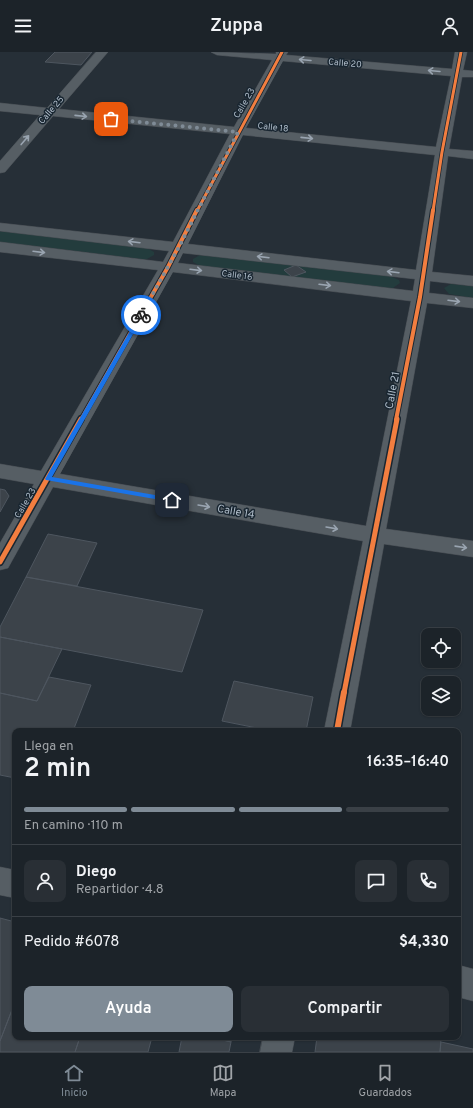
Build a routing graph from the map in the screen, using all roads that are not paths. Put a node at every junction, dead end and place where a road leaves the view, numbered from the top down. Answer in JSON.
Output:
{"nodes":[{"id":1,"x":102,"y":52,"type":"edge"},
{"id":2,"x":217,"y":52,"type":"edge"},
{"id":3,"x":461,"y":52,"type":"edge"},
{"id":4,"x":281,"y":55,"type":"edge"},
{"id":5,"x":466,"y":73,"type":"edge"},
{"id":6,"x":0,"y":107,"type":"edge"},
{"id":7,"x":48,"y":112,"type":"junction"},
{"id":8,"x":238,"y":132,"type":"junction"},
{"id":9,"x":442,"y":152,"type":"junction"},
{"id":10,"x":473,"y":155,"type":"edge"},
{"id":11,"x":0,"y":169,"type":"edge"},
{"id":12,"x":0,"y":227,"type":"edge"},
{"id":13,"x":0,"y":247,"type":"edge"},
{"id":14,"x":179,"y":247,"type":"junction"},
{"id":15,"x":168,"y":267,"type":"junction"},
{"id":16,"x":424,"y":275,"type":"junction"},
{"id":17,"x":473,"y":281,"type":"edge"},
{"id":18,"x":420,"y":297,"type":"junction"},
{"id":19,"x":473,"y":303,"type":"edge"},
{"id":20,"x":0,"y":471,"type":"edge"},
{"id":21,"x":48,"y":479,"type":"junction"},
{"id":22,"x":374,"y":535,"type":"junction"},
{"id":23,"x":473,"y":549,"type":"edge"},
{"id":24,"x":0,"y":562,"type":"edge"},
{"id":25,"x":338,"y":728,"type":"edge"},
{"id":26,"x":0,"y":881,"type":"edge"},
{"id":27,"x":12,"y":883,"type":"edge"},
{"id":28,"x":461,"y":982,"type":"edge"},
{"id":29,"x":473,"y":985,"type":"edge"},
{"id":30,"x":278,"y":1040,"type":"edge"},
{"id":31,"x":276,"y":1052,"type":"edge"}],
"edges":[{"from":1,"to":7,"type":"street","name":"Calle 25"},
{"from":2,"to":4,"type":"street","name":"Calle 20"},
{"from":3,"to":5,"type":"street","name":"Calle 21"},
{"from":5,"to":4,"type":"street","name":"Calle 20","one_way":true},
{"from":4,"to":8,"type":"street","name":"Calle 23"},
{"from":5,"to":9,"type":"street","name":"Calle 21"},
{"from":6,"to":7,"type":"street","name":"Calle 18"},
{"from":7,"to":8,"type":"street","name":"Calle 18","one_way":true},
{"from":11,"to":7,"type":"street","name":"Calle 25","one_way":true},
{"from":8,"to":9,"type":"street","name":"Calle 18","one_way":true},
{"from":8,"to":14,"type":"street","name":"Calle 23"},
{"from":9,"to":10,"type":"street","name":"Calle 18"},
{"from":9,"to":16,"type":"street","name":"Calle 21"},
{"from":14,"to":12,"type":"street","name":"Calle 16","one_way":true},
{"from":13,"to":15,"type":"street","name":"Calle 16","one_way":true},
{"from":14,"to":15,"type":"street","name":"Calle 23"},
{"from":16,"to":14,"type":"street","name":"Calle 16","one_way":true},
{"from":15,"to":18,"type":"street","name":"Calle 16","one_way":true},
{"from":15,"to":21,"type":"street","name":"Calle 23"},
{"from":16,"to":17,"type":"street","name":"Calle 16"},
{"from":16,"to":18,"type":"street","name":"Calle 21"},
{"from":18,"to":19,"type":"street","name":"Calle 16","one_way":true},
{"from":18,"to":22,"type":"street","name":"Calle 21"},
{"from":20,"to":21,"type":"street","name":"Calle 14"},
{"from":21,"to":22,"type":"street","name":"Calle 14","one_way":true},
{"from":21,"to":24,"type":"street","name":"Calle 23"},
{"from":22,"to":23,"type":"street","name":"Calle 14","one_way":true},
{"from":22,"to":25,"type":"street","name":"Calle 21"},
{"from":26,"to":27,"type":"street"},
{"from":28,"to":29,"type":"street"},
{"from":30,"to":31,"type":"street"}]}
